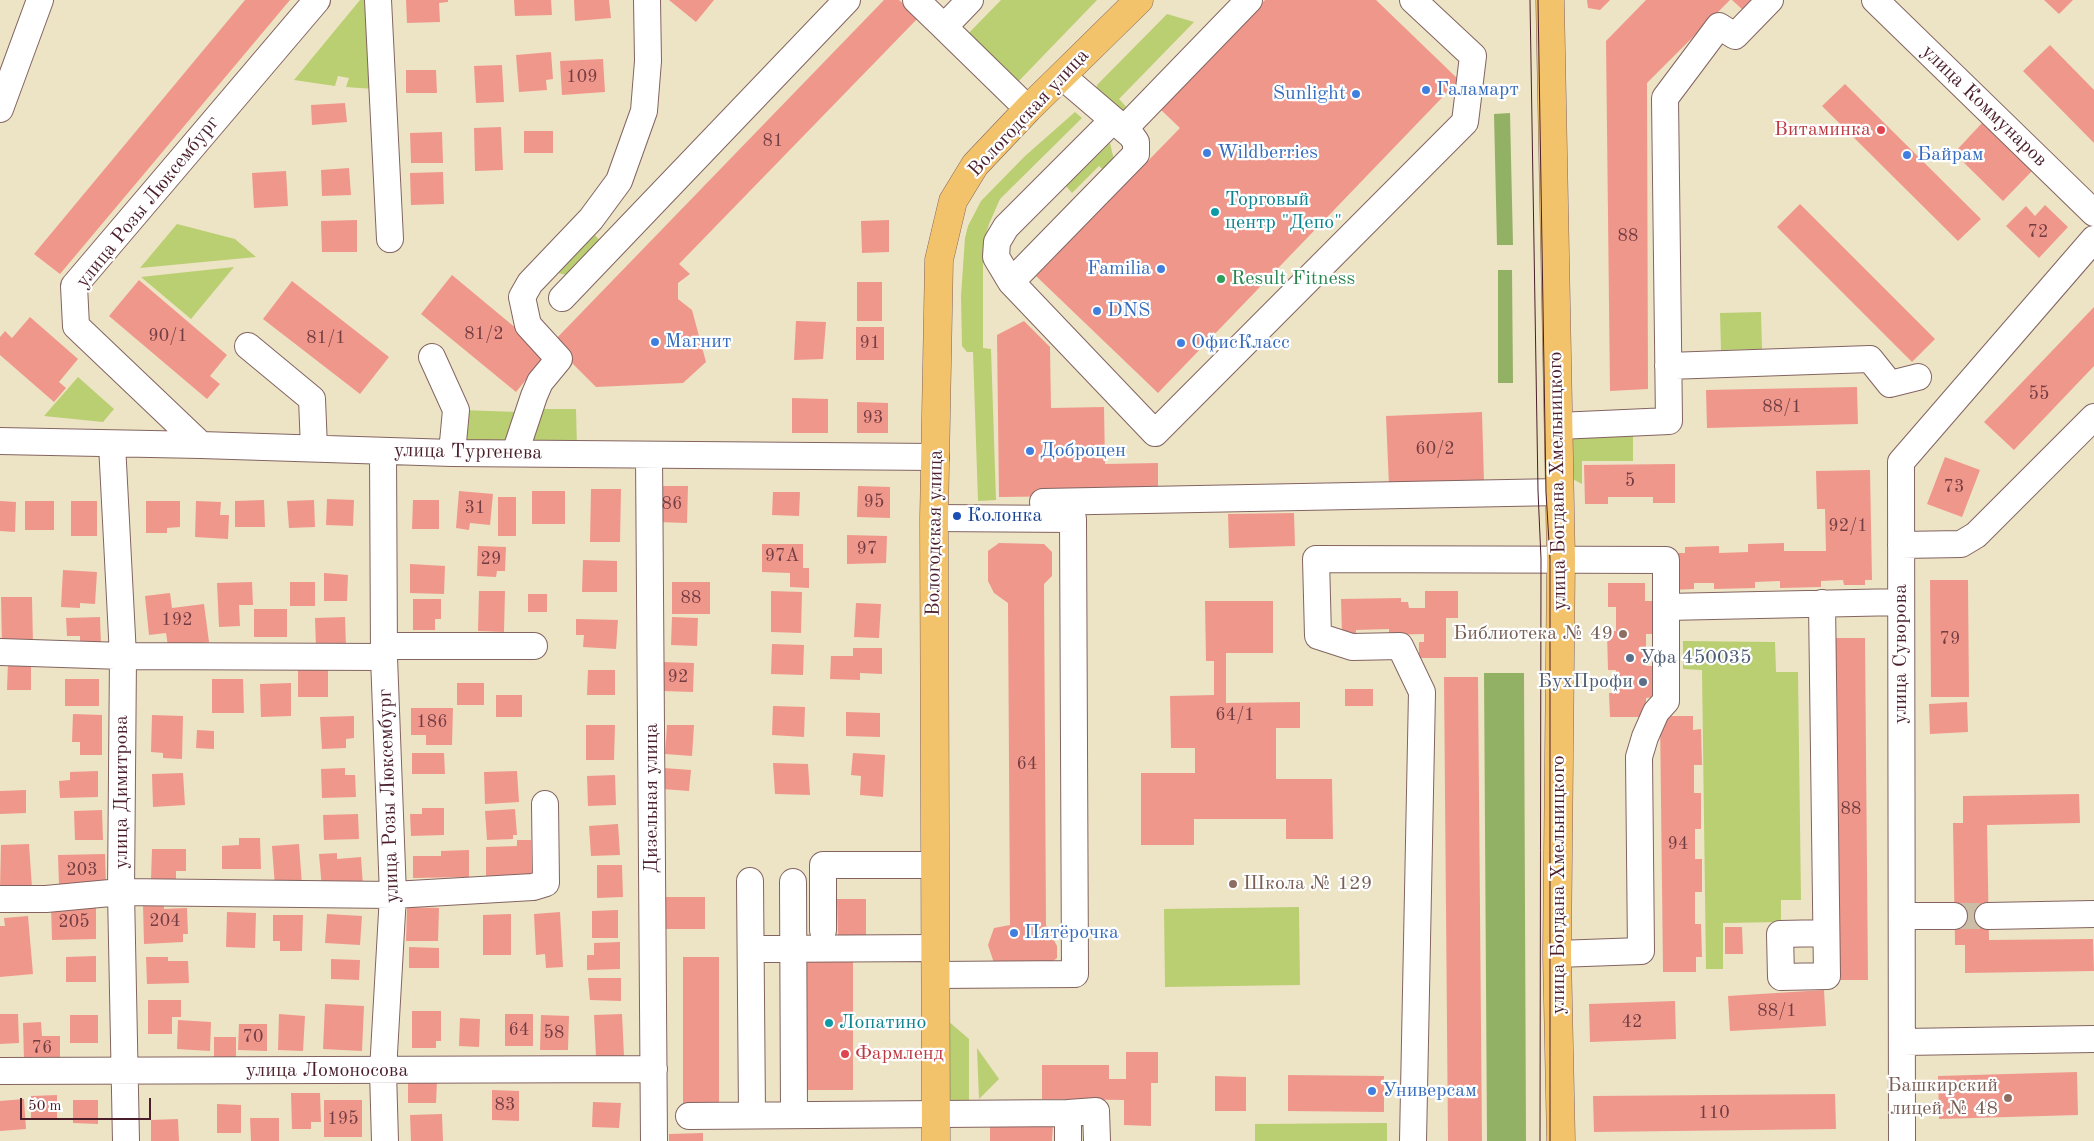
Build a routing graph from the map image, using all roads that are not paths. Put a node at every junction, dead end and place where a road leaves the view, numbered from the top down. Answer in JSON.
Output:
{"nodes":[{"id":1,"x":40,"y":0,"type":"edge"},
{"id":2,"x":317,"y":0,"type":"edge"},
{"id":3,"x":378,"y":0,"type":"edge"},
{"id":4,"x":646,"y":0,"type":"edge"},
{"id":5,"x":847,"y":0,"type":"edge"},
{"id":6,"x":916,"y":0,"type":"edge"},
{"id":7,"x":970,"y":0,"type":"edge"},
{"id":8,"x":1139,"y":0,"type":"edge"},
{"id":9,"x":1249,"y":0,"type":"edge"},
{"id":10,"x":1413,"y":0,"type":"edge"},
{"id":11,"x":1550,"y":0,"type":"edge"},
{"id":12,"x":1770,"y":0,"type":"edge"},
{"id":13,"x":1875,"y":0,"type":"edge"},
{"id":14,"x":944,"y":27,"type":"junction"},
{"id":15,"x":1062,"y":76,"type":"junction"},
{"id":16,"x":0,"y":109,"type":"edge"},
{"id":17,"x":1028,"y":109,"type":"junction"},
{"id":18,"x":1119,"y":125,"type":"junction"},
{"id":19,"x":2094,"y":213,"type":"edge"},
{"id":20,"x":390,"y":239,"type":"dead end"},
{"id":21,"x":2094,"y":239,"type":"edge"},
{"id":22,"x":1011,"y":282,"type":"junction"},
{"id":23,"x":562,"y":298,"type":"dead end"},
{"id":24,"x":248,"y":346,"type":"dead end"},
{"id":25,"x":432,"y":357,"type":"dead end"},
{"id":26,"x":1668,"y":366,"type":"junction"},
{"id":27,"x":1918,"y":377,"type":"dead end"},
{"id":28,"x":2094,"y":417,"type":"edge"},
{"id":29,"x":1558,"y":426,"type":"junction"},
{"id":30,"x":0,"y":441,"type":"edge"},
{"id":31,"x":112,"y":444,"type":"junction"},
{"id":32,"x":201,"y":445,"type":"junction"},
{"id":33,"x":314,"y":448,"type":"junction"},
{"id":34,"x":383,"y":452,"type":"junction"},
{"id":35,"x":452,"y":453,"type":"junction"},
{"id":36,"x":515,"y":453,"type":"junction"},
{"id":37,"x":649,"y":455,"type":"junction"},
{"id":38,"x":936,"y":457,"type":"junction"},
{"id":39,"x":1560,"y":492,"type":"junction"},
{"id":40,"x":934,"y":511,"type":"junction"},
{"id":41,"x":1901,"y":545,"type":"junction"},
{"id":42,"x":1561,"y":559,"type":"junction"},
{"id":43,"x":1901,"y":602,"type":"junction"},
{"id":44,"x":1822,"y":603,"type":"junction"},
{"id":45,"x":1666,"y":606,"type":"junction"},
{"id":46,"x":534,"y":646,"type":"dead end"},
{"id":47,"x":0,"y":652,"type":"edge"},
{"id":48,"x":384,"y":652,"type":"junction"},
{"id":49,"x":123,"y":656,"type":"junction"},
{"id":50,"x":545,"y":804,"type":"dead end"},
{"id":51,"x":935,"y":865,"type":"junction"},
{"id":52,"x":750,"y":881,"type":"dead end"},
{"id":53,"x":793,"y":882,"type":"dead end"},
{"id":54,"x":122,"y":892,"type":"junction"},
{"id":55,"x":394,"y":895,"type":"junction"},
{"id":56,"x":0,"y":899,"type":"edge"},
{"id":57,"x":2094,"y":914,"type":"edge"},
{"id":58,"x":1902,"y":916,"type":"junction"},
{"id":59,"x":1954,"y":916,"type":"tunnel mouth"},
{"id":60,"x":1988,"y":916,"type":"tunnel mouth"},
{"id":61,"x":823,"y":930,"type":"dead end"},
{"id":62,"x":1826,"y":933,"type":"dead end"},
{"id":63,"x":935,"y":948,"type":"junction"},
{"id":64,"x":752,"y":949,"type":"junction"},
{"id":65,"x":794,"y":949,"type":"junction"},
{"id":66,"x":1557,"y":954,"type":"junction"},
{"id":67,"x":935,"y":975,"type":"junction"},
{"id":68,"x":2094,"y":1039,"type":"edge"},
{"id":69,"x":1903,"y":1042,"type":"junction"},
{"id":70,"x":654,"y":1069,"type":"junction"},
{"id":71,"x":383,"y":1070,"type":"junction"},
{"id":72,"x":0,"y":1071,"type":"edge"},
{"id":73,"x":125,"y":1072,"type":"junction"},
{"id":74,"x":936,"y":1112,"type":"junction"},
{"id":75,"x":1068,"y":1112,"type":"junction"},
{"id":76,"x":752,"y":1115,"type":"junction"},
{"id":77,"x":794,"y":1115,"type":"junction"},
{"id":78,"x":689,"y":1116,"type":"dead end"},
{"id":79,"x":126,"y":1141,"type":"edge"},
{"id":80,"x":385,"y":1141,"type":"edge"},
{"id":81,"x":654,"y":1141,"type":"edge"},
{"id":82,"x":936,"y":1141,"type":"edge"},
{"id":83,"x":1068,"y":1141,"type":"edge"},
{"id":84,"x":1097,"y":1141,"type":"edge"},
{"id":85,"x":1413,"y":1141,"type":"edge"},
{"id":86,"x":1561,"y":1141,"type":"edge"},
{"id":87,"x":1902,"y":1141,"type":"edge"}],
"edges":[{"from":1,"to":16,"type":"street"},
{"from":2,"to":32,"type":"street","name":"улица Розы Люксембург"},
{"from":3,"to":20,"type":"street"},
{"from":4,"to":36,"type":"street"},
{"from":5,"to":23,"type":"street"},
{"from":6,"to":14,"type":"street"},
{"from":7,"to":14,"type":"street"},
{"from":8,"to":15,"type":"main road","name":"Вологодская улица"},
{"from":9,"to":18,"type":"street"},
{"from":10,"to":22,"type":"street"},
{"from":11,"to":29,"type":"main road","name":"улица Богдана Хмельницкого"},
{"from":12,"to":26,"type":"street"},
{"from":13,"to":19,"type":"street","name":"улица Коммунаров"},
{"from":14,"to":17,"type":"street"},
{"from":15,"to":17,"type":"main road","name":"Вологодская улица"},
{"from":15,"to":18,"type":"street"},
{"from":17,"to":38,"type":"main road","name":"Вологодская улица"},
{"from":18,"to":22,"type":"street"},
{"from":18,"to":22,"type":"street"},
{"from":21,"to":41,"type":"street","name":"улица Суворова"},
{"from":24,"to":33,"type":"street"},
{"from":25,"to":35,"type":"street"},
{"from":26,"to":27,"type":"street"},
{"from":26,"to":29,"type":"street"},
{"from":28,"to":41,"type":"street"},
{"from":29,"to":39,"type":"main road","name":"улица Богдана Хмельницкого"},
{"from":30,"to":31,"type":"street","name":"улица Тургенева"},
{"from":31,"to":32,"type":"street","name":"улица Тургенева"},
{"from":31,"to":49,"type":"street","name":"улица Димитрова"},
{"from":32,"to":33,"type":"street","name":"улица Тургенева"},
{"from":33,"to":34,"type":"street","name":"улица Тургенева"},
{"from":34,"to":35,"type":"street","name":"улица Тургенева"},
{"from":34,"to":48,"type":"street","name":"улица Розы Люксембург"},
{"from":35,"to":36,"type":"street","name":"улица Тургенева"},
{"from":36,"to":37,"type":"street","name":"улица Тургенева"},
{"from":37,"to":38,"type":"street","name":"улица Тургенева"},
{"from":37,"to":70,"type":"street","name":"Дизельная улица"},
{"from":38,"to":40,"type":"main road","name":"Вологодская улица"},
{"from":39,"to":40,"type":"street"},
{"from":39,"to":42,"type":"main road","name":"улица Богдана Хмельницкого"},
{"from":40,"to":51,"type":"main road","name":"Вологодская улица"},
{"from":40,"to":67,"type":"street"},
{"from":41,"to":43,"type":"street","name":"улица Суворова"},
{"from":42,"to":45,"type":"street"},
{"from":42,"to":66,"type":"main road","name":"улица Богдана Хмельницкого"},
{"from":42,"to":85,"type":"street"},
{"from":43,"to":44,"type":"street"},
{"from":43,"to":58,"type":"street","name":"улица Суворова"},
{"from":44,"to":45,"type":"street"},
{"from":44,"to":62,"type":"street"},
{"from":45,"to":66,"type":"street"},
{"from":46,"to":48,"type":"street"},
{"from":47,"to":49,"type":"street"},
{"from":48,"to":49,"type":"street"},
{"from":48,"to":55,"type":"street","name":"улица Розы Люксембург"},
{"from":49,"to":54,"type":"street","name":"улица Димитрова"},
{"from":50,"to":55,"type":"street"},
{"from":51,"to":61,"type":"street"},
{"from":51,"to":63,"type":"main road","name":"Вологодская улица"},
{"from":52,"to":64,"type":"street"},
{"from":53,"to":65,"type":"street"},
{"from":54,"to":55,"type":"street"},
{"from":54,"to":56,"type":"street"},
{"from":54,"to":73,"type":"street","name":"улица Димитрова"},
{"from":55,"to":71,"type":"street","name":"улица Розы Люксембург"},
{"from":57,"to":60,"type":"street"},
{"from":58,"to":59,"type":"street"},
{"from":58,"to":69,"type":"street","name":"улица Суворова"},
{"from":63,"to":65,"type":"street"},
{"from":63,"to":67,"type":"main road","name":"Вологодская улица"},
{"from":64,"to":65,"type":"street"},
{"from":64,"to":76,"type":"street"},
{"from":65,"to":77,"type":"street"},
{"from":66,"to":86,"type":"main road","name":"улица Богдана Хмельницкого"},
{"from":67,"to":74,"type":"main road","name":"Вологодская улица"},
{"from":68,"to":69,"type":"street"},
{"from":69,"to":87,"type":"street","name":"улица Суворова"},
{"from":70,"to":71,"type":"street","name":"улица Ломоносова"},
{"from":70,"to":81,"type":"street","name":"Дизельная улица"},
{"from":71,"to":73,"type":"street","name":"улица Ломоносова"},
{"from":71,"to":80,"type":"street","name":"улица Розы Люксембург"},
{"from":72,"to":73,"type":"street","name":"улица Ломоносова"},
{"from":73,"to":79,"type":"street","name":"улица Димитрова"},
{"from":74,"to":75,"type":"street"},
{"from":74,"to":77,"type":"street"},
{"from":74,"to":82,"type":"main road","name":"Вологодская улица"},
{"from":75,"to":83,"type":"street"},
{"from":75,"to":84,"type":"street"},
{"from":76,"to":77,"type":"street"},
{"from":76,"to":78,"type":"street"}]}
